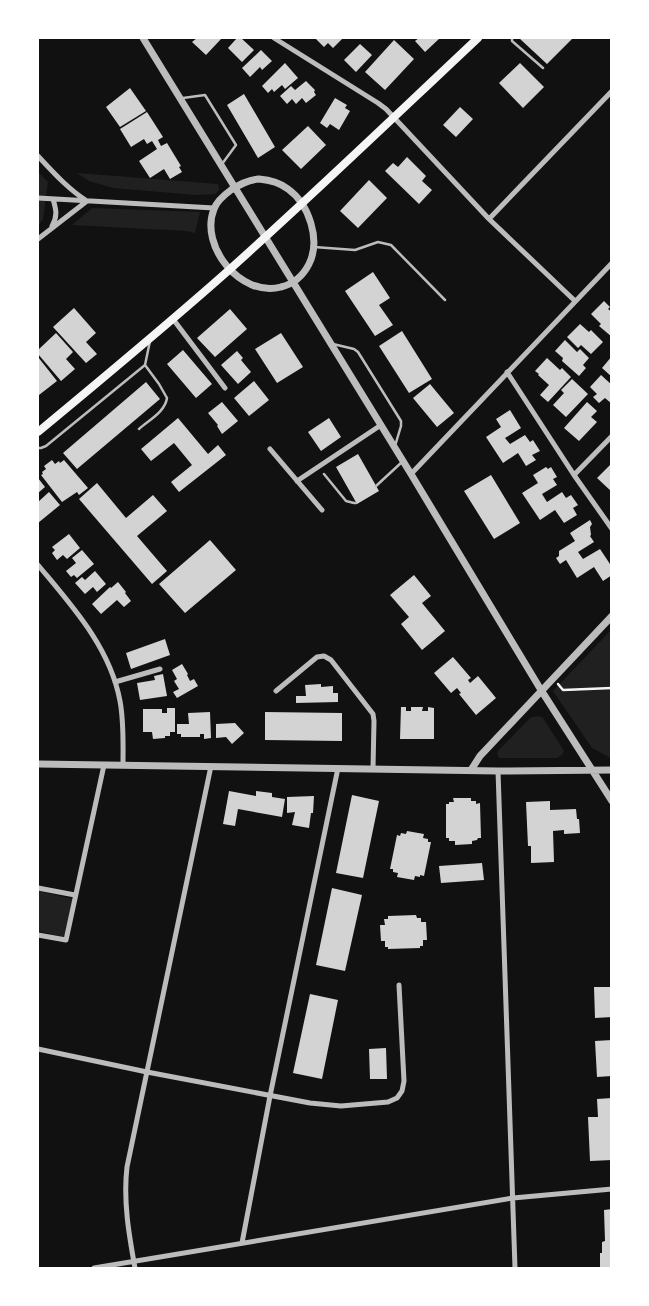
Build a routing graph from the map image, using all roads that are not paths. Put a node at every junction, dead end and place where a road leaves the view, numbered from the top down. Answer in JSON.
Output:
{"nodes":[{"id":1,"x":143,"y":38,"type":"edge"},
{"id":2,"x":274,"y":38,"type":"edge"},
{"id":3,"x":478,"y":38,"type":"edge"},
{"id":4,"x":512,"y":38,"type":"edge"},
{"id":5,"x":543,"y":68,"type":"dead end"},
{"id":6,"x":612,"y":91,"type":"edge"},
{"id":7,"x":180,"y":98,"type":"junction"},
{"id":8,"x":394,"y":117,"type":"junction"},
{"id":9,"x":38,"y":156,"type":"edge"},
{"id":10,"x":221,"y":165,"type":"junction"},
{"id":11,"x":235,"y":187,"type":"junction"},
{"id":12,"x":38,"y":198,"type":"edge"},
{"id":13,"x":53,"y":199,"type":"junction"},
{"id":14,"x":86,"y":201,"type":"junction"},
{"id":15,"x":301,"y":204,"type":"junction"},
{"id":16,"x":214,"y":208,"type":"junction"},
{"id":17,"x":489,"y":220,"type":"junction"},
{"id":18,"x":51,"y":228,"type":"junction"},
{"id":19,"x":266,"y":236,"type":"junction"},
{"id":20,"x":38,"y":239,"type":"edge"},
{"id":21,"x":314,"y":247,"type":"junction"},
{"id":22,"x":612,"y":263,"type":"edge"},
{"id":23,"x":230,"y":269,"type":"junction"},
{"id":24,"x":294,"y":282,"type":"junction"},
{"id":25,"x":445,"y":300,"type":"dead end"},
{"id":26,"x":575,"y":301,"type":"junction"},
{"id":27,"x":173,"y":319,"type":"junction"},
{"id":28,"x":152,"y":337,"type":"junction"},
{"id":29,"x":331,"y":343,"type":"junction"},
{"id":30,"x":145,"y":365,"type":"junction"},
{"id":31,"x":507,"y":372,"type":"junction"},
{"id":32,"x":224,"y":388,"type":"dead end"},
{"id":33,"x":381,"y":425,"type":"junction"},
{"id":34,"x":139,"y":429,"type":"dead end"},
{"id":35,"x":38,"y":432,"type":"edge"},
{"id":36,"x":612,"y":436,"type":"edge"},
{"id":37,"x":38,"y":448,"type":"edge"},
{"id":38,"x":395,"y":448,"type":"junction"},
{"id":39,"x":270,"y":449,"type":"dead end"},
{"id":40,"x":403,"y":461,"type":"junction"},
{"id":41,"x":324,"y":474,"type":"dead end"},
{"id":42,"x":411,"y":474,"type":"junction"},
{"id":43,"x":574,"y":476,"type":"junction"},
{"id":44,"x":297,"y":481,"type":"junction"},
{"id":45,"x":376,"y":486,"type":"dead end"},
{"id":46,"x":356,"y":503,"type":"dead end"},
{"id":47,"x":322,"y":510,"type":"dead end"},
{"id":48,"x":612,"y":529,"type":"edge"},
{"id":49,"x":38,"y":565,"type":"edge"},
{"id":50,"x":612,"y":616,"type":"edge"},
{"id":51,"x":160,"y":669,"type":"dead end"},
{"id":52,"x":115,"y":682,"type":"junction"},
{"id":53,"x":541,"y":690,"type":"junction"},
{"id":54,"x":276,"y":691,"type":"dead end"},
{"id":55,"x":38,"y":764,"type":"edge"},
{"id":56,"x":104,"y":765,"type":"junction"},
{"id":57,"x":123,"y":765,"type":"junction"},
{"id":58,"x":211,"y":766,"type":"junction"},
{"id":59,"x":338,"y":768,"type":"junction"},
{"id":60,"x":373,"y":768,"type":"junction"},
{"id":61,"x":470,"y":770,"type":"junction"},
{"id":62,"x":592,"y":770,"type":"junction"},
{"id":63,"x":612,"y":770,"type":"edge"},
{"id":64,"x":498,"y":771,"type":"junction"},
{"id":65,"x":612,"y":801,"type":"edge"},
{"id":66,"x":38,"y":888,"type":"edge"},
{"id":67,"x":75,"y":895,"type":"junction"},
{"id":68,"x":38,"y":935,"type":"edge"},
{"id":69,"x":399,"y":985,"type":"dead end"},
{"id":70,"x":38,"y":1049,"type":"edge"},
{"id":71,"x":147,"y":1072,"type":"junction"},
{"id":72,"x":270,"y":1096,"type":"junction"},
{"id":73,"x":612,"y":1189,"type":"edge"},
{"id":74,"x":513,"y":1198,"type":"junction"},
{"id":75,"x":242,"y":1243,"type":"junction"},
{"id":76,"x":134,"y":1262,"type":"junction"},
{"id":77,"x":94,"y":1268,"type":"edge"},
{"id":78,"x":135,"y":1268,"type":"edge"},
{"id":79,"x":516,"y":1268,"type":"edge"}],
"edges":[{"from":1,"to":7,"type":"street"},
{"from":2,"to":8,"type":"street"},
{"from":3,"to":8,"type":"main road"},
{"from":4,"to":5,"type":"lane"},
{"from":6,"to":17,"type":"street"},
{"from":7,"to":10,"type":"street"},
{"from":7,"to":10,"type":"lane"},
{"from":8,"to":15,"type":"main road"},
{"from":8,"to":17,"type":"street"},
{"from":9,"to":14,"type":"street"},
{"from":10,"to":11,"type":"street"},
{"from":11,"to":15,"type":"street"},
{"from":11,"to":16,"type":"street"},
{"from":11,"to":19,"type":"street"},
{"from":12,"to":13,"type":"street"},
{"from":13,"to":14,"type":"street"},
{"from":13,"to":18,"type":"street"},
{"from":14,"to":16,"type":"street"},
{"from":14,"to":18,"type":"street"},
{"from":15,"to":19,"type":"main road"},
{"from":15,"to":21,"type":"street"},
{"from":16,"to":23,"type":"street"},
{"from":17,"to":26,"type":"street"},
{"from":18,"to":20,"type":"street"},
{"from":19,"to":23,"type":"main road"},
{"from":19,"to":24,"type":"street"},
{"from":21,"to":24,"type":"street"},
{"from":21,"to":25,"type":"lane"},
{"from":22,"to":26,"type":"street"},
{"from":23,"to":24,"type":"street"},
{"from":23,"to":27,"type":"main road"},
{"from":24,"to":29,"type":"street"},
{"from":26,"to":31,"type":"street"},
{"from":27,"to":28,"type":"main road"},
{"from":27,"to":32,"type":"street"},
{"from":28,"to":30,"type":"lane"},
{"from":28,"to":35,"type":"main road"},
{"from":29,"to":33,"type":"street"},
{"from":29,"to":38,"type":"lane"},
{"from":30,"to":34,"type":"lane"},
{"from":30,"to":37,"type":"lane"},
{"from":31,"to":42,"type":"street"},
{"from":31,"to":43,"type":"street"},
{"from":33,"to":38,"type":"street"},
{"from":33,"to":44,"type":"street"},
{"from":36,"to":43,"type":"street"},
{"from":38,"to":40,"type":"street"},
{"from":39,"to":44,"type":"street"},
{"from":40,"to":42,"type":"street"},
{"from":40,"to":45,"type":"lane"},
{"from":41,"to":46,"type":"lane"},
{"from":42,"to":53,"type":"street"},
{"from":43,"to":48,"type":"street"},
{"from":44,"to":47,"type":"street"},
{"from":49,"to":52,"type":"street"},
{"from":50,"to":53,"type":"street"},
{"from":51,"to":52,"type":"street"},
{"from":52,"to":57,"type":"street"},
{"from":53,"to":61,"type":"street"},
{"from":53,"to":62,"type":"street"},
{"from":54,"to":60,"type":"street"},
{"from":55,"to":56,"type":"street"},
{"from":56,"to":57,"type":"street"},
{"from":56,"to":67,"type":"street"},
{"from":57,"to":58,"type":"street"},
{"from":58,"to":59,"type":"street"},
{"from":58,"to":71,"type":"street"},
{"from":59,"to":60,"type":"street"},
{"from":59,"to":72,"type":"street"},
{"from":60,"to":61,"type":"street"},
{"from":61,"to":64,"type":"street"},
{"from":62,"to":63,"type":"street"},
{"from":62,"to":64,"type":"street"},
{"from":62,"to":65,"type":"street"},
{"from":64,"to":74,"type":"street"},
{"from":66,"to":67,"type":"street"},
{"from":67,"to":68,"type":"street"},
{"from":69,"to":72,"type":"street"},
{"from":70,"to":71,"type":"street"},
{"from":71,"to":72,"type":"street"},
{"from":71,"to":76,"type":"street"},
{"from":72,"to":75,"type":"street"},
{"from":73,"to":74,"type":"street"},
{"from":74,"to":75,"type":"street"},
{"from":74,"to":79,"type":"street"},
{"from":75,"to":76,"type":"street"},
{"from":76,"to":77,"type":"street"},
{"from":76,"to":78,"type":"street"}]}
